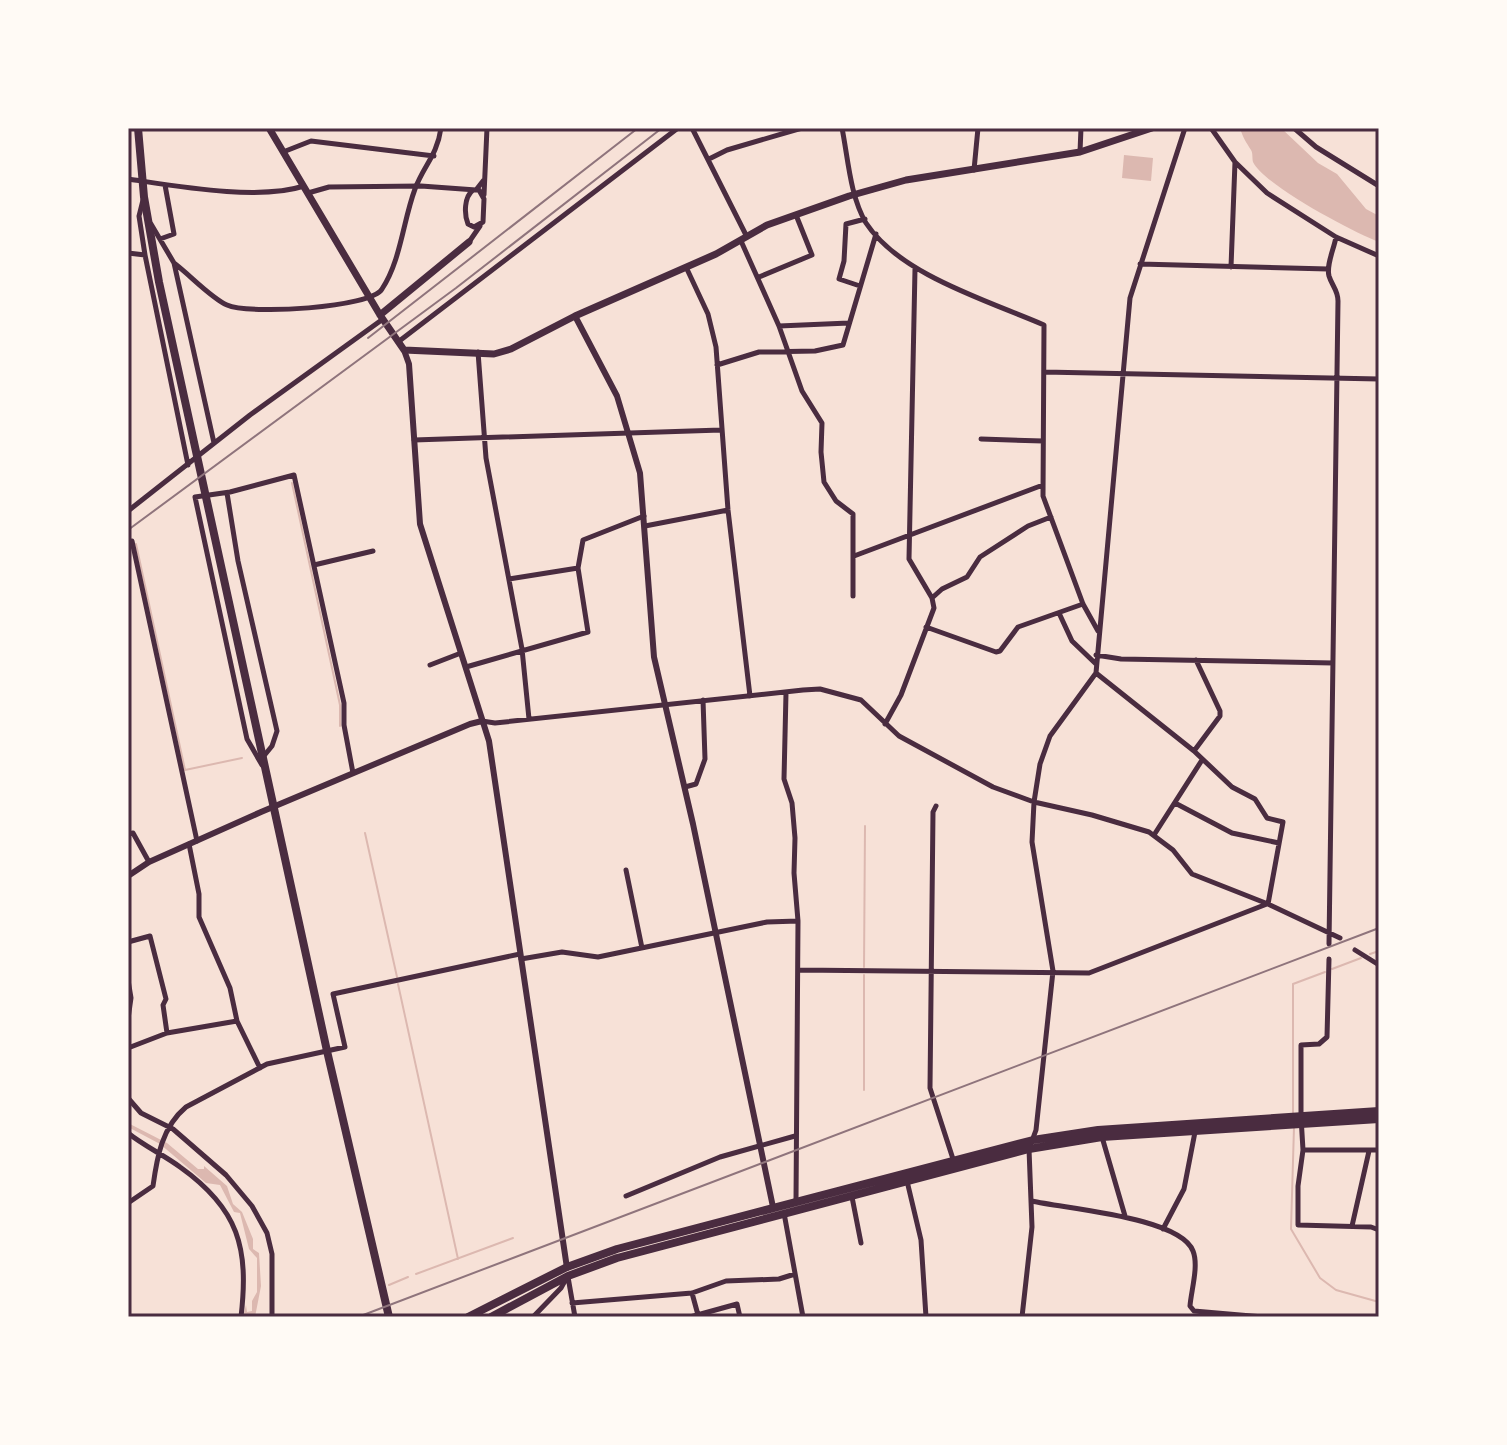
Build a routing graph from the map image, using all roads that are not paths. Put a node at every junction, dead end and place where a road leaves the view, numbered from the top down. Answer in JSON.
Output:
{"nodes":[{"id":1,"x":138,"y":128,"type":"edge"},
{"id":2,"x":269,"y":128,"type":"edge"},
{"id":3,"x":441,"y":128,"type":"edge"},
{"id":4,"x":487,"y":128,"type":"edge"},
{"id":5,"x":678,"y":128,"type":"edge"},
{"id":6,"x":692,"y":128,"type":"edge"},
{"id":7,"x":802,"y":128,"type":"edge"},
{"id":8,"x":842,"y":128,"type":"edge"},
{"id":9,"x":978,"y":128,"type":"edge"},
{"id":10,"x":1081,"y":128,"type":"edge"},
{"id":11,"x":1152,"y":128,"type":"edge"},
{"id":12,"x":1185,"y":128,"type":"edge"},
{"id":13,"x":1211,"y":128,"type":"edge"},
{"id":14,"x":1294,"y":128,"type":"edge"},
{"id":15,"x":793,"y":129,"type":"edge"},
{"id":16,"x":283,"y":152,"type":"junction"},
{"id":17,"x":1080,"y":152,"type":"junction"},
{"id":18,"x":434,"y":156,"type":"junction"},
{"id":19,"x":709,"y":159,"type":"junction"},
{"id":20,"x":1235,"y":162,"type":"junction"},
{"id":21,"x":974,"y":171,"type":"junction"},
{"id":22,"x":128,"y":179,"type":"edge"},
{"id":23,"x":142,"y":181,"type":"junction"},
{"id":24,"x":483,"y":181,"type":"junction"},
{"id":25,"x":165,"y":185,"type":"junction"},
{"id":26,"x":1379,"y":186,"type":"edge"},
{"id":27,"x":415,"y":188,"type":"junction"},
{"id":28,"x":306,"y":189,"type":"junction"},
{"id":29,"x":467,"y":189,"type":"junction"},
{"id":30,"x":476,"y":190,"type":"junction"},
{"id":31,"x":856,"y":194,"type":"junction"},
{"id":32,"x":484,"y":195,"type":"junction"},
{"id":33,"x":144,"y":197,"type":"junction"},
{"id":34,"x":467,"y":198,"type":"junction"},
{"id":35,"x":796,"y":215,"type":"junction"},
{"id":36,"x":147,"y":218,"type":"junction"},
{"id":37,"x":865,"y":219,"type":"junction"},
{"id":38,"x":483,"y":222,"type":"junction"},
{"id":39,"x":468,"y":224,"type":"junction"},
{"id":40,"x":876,"y":234,"type":"junction"},
{"id":41,"x":1336,"y":237,"type":"junction"},
{"id":42,"x":160,"y":239,"type":"junction"},
{"id":43,"x":472,"y":239,"type":"junction"},
{"id":44,"x":744,"y":239,"type":"junction"},
{"id":45,"x":128,"y":253,"type":"edge"},
{"id":46,"x":145,"y":255,"type":"junction"},
{"id":47,"x":1379,"y":256,"type":"edge"},
{"id":48,"x":174,"y":263,"type":"junction"},
{"id":49,"x":1140,"y":264,"type":"junction"},
{"id":50,"x":686,"y":267,"type":"junction"},
{"id":51,"x":1231,"y":267,"type":"junction"},
{"id":52,"x":915,"y":269,"type":"junction"},
{"id":53,"x":1328,"y":269,"type":"junction"},
{"id":54,"x":759,"y":277,"type":"junction"},
{"id":55,"x":860,"y":286,"type":"junction"},
{"id":56,"x":370,"y":298,"type":"junction"},
{"id":57,"x":575,"y":316,"type":"junction"},
{"id":58,"x":381,"y":317,"type":"junction"},
{"id":59,"x":849,"y":323,"type":"junction"},
{"id":60,"x":779,"y":326,"type":"junction"},
{"id":61,"x":398,"y":342,"type":"junction"},
{"id":62,"x":785,"y":342,"type":"junction"},
{"id":63,"x":404,"y":350,"type":"junction"},
{"id":64,"x":768,"y":351,"type":"junction"},
{"id":65,"x":788,"y":351,"type":"junction"},
{"id":66,"x":478,"y":352,"type":"junction"},
{"id":67,"x":717,"y":365,"type":"junction"},
{"id":68,"x":1044,"y":372,"type":"junction"},
{"id":69,"x":1122,"y":375,"type":"junction"},
{"id":70,"x":1338,"y":378,"type":"junction"},
{"id":71,"x":1379,"y":379,"type":"edge"},
{"id":72,"x":721,"y":430,"type":"junction"},
{"id":73,"x":628,"y":433,"type":"junction"},
{"id":74,"x":483,"y":437,"type":"junction"},
{"id":75,"x":981,"y":439,"type":"dead end"},
{"id":76,"x":414,"y":440,"type":"junction"},
{"id":77,"x":1043,"y":441,"type":"junction"},
{"id":78,"x":215,"y":444,"type":"junction"},
{"id":79,"x":188,"y":465,"type":"junction"},
{"id":80,"x":1043,"y":485,"type":"junction"},
{"id":81,"x":227,"y":493,"type":"junction"},
{"id":82,"x":728,"y":510,"type":"junction"},
{"id":83,"x":128,"y":511,"type":"edge"},
{"id":84,"x":644,"y":516,"type":"junction"},
{"id":85,"x":1051,"y":517,"type":"junction"},
{"id":86,"x":645,"y":526,"type":"junction"},
{"id":87,"x":909,"y":536,"type":"junction"},
{"id":88,"x":132,"y":541,"type":"dead end"},
{"id":89,"x":373,"y":551,"type":"dead end"},
{"id":90,"x":854,"y":556,"type":"junction"},
{"id":91,"x":314,"y":565,"type":"junction"},
{"id":92,"x":578,"y":568,"type":"junction"},
{"id":93,"x":509,"y":579,"type":"junction"},
{"id":94,"x":853,"y":596,"type":"dead end"},
{"id":95,"x":932,"y":598,"type":"junction"},
{"id":96,"x":1083,"y":604,"type":"junction"},
{"id":97,"x":1059,"y":613,"type":"junction"},
{"id":98,"x":926,"y":627,"type":"junction"},
{"id":99,"x":1099,"y":632,"type":"junction"},
{"id":100,"x":522,"y":649,"type":"junction"},
{"id":101,"x":461,"y":653,"type":"junction"},
{"id":102,"x":1096,"y":655,"type":"junction"},
{"id":103,"x":1196,"y":660,"type":"junction"},
{"id":104,"x":1333,"y":663,"type":"junction"},
{"id":105,"x":1096,"y":664,"type":"junction"},
{"id":106,"x":430,"y":665,"type":"dead end"},
{"id":107,"x":466,"y":667,"type":"junction"},
{"id":108,"x":1096,"y":673,"type":"junction"},
{"id":109,"x":786,"y":693,"type":"junction"},
{"id":110,"x":750,"y":696,"type":"junction"},
{"id":111,"x":703,"y":700,"type":"junction"},
{"id":112,"x":666,"y":704,"type":"junction"},
{"id":113,"x":529,"y":719,"type":"junction"},
{"id":114,"x":482,"y":721,"type":"junction"},
{"id":115,"x":885,"y":724,"type":"junction"},
{"id":116,"x":1194,"y":751,"type":"junction"},
{"id":117,"x":263,"y":757,"type":"junction"},
{"id":118,"x":1202,"y":760,"type":"junction"},
{"id":119,"x":267,"y":773,"type":"junction"},
{"id":120,"x":353,"y":773,"type":"junction"},
{"id":121,"x":685,"y":787,"type":"junction"},
{"id":122,"x":1034,"y":802,"type":"junction"},
{"id":123,"x":1175,"y":803,"type":"junction"},
{"id":124,"x":275,"y":806,"type":"junction"},
{"id":125,"x":936,"y":806,"type":"dead end"},
{"id":126,"x":128,"y":834,"type":"edge"},
{"id":127,"x":1154,"y":835,"type":"junction"},
{"id":128,"x":197,"y":841,"type":"junction"},
{"id":129,"x":1279,"y":843,"type":"junction"},
{"id":130,"x":189,"y":844,"type":"junction"},
{"id":131,"x":149,"y":862,"type":"junction"},
{"id":132,"x":626,"y":870,"type":"dead end"},
{"id":133,"x":128,"y":876,"type":"edge"},
{"id":134,"x":1268,"y":904,"type":"junction"},
{"id":135,"x":798,"y":921,"type":"junction"},
{"id":136,"x":715,"y":933,"type":"junction"},
{"id":137,"x":1329,"y":935,"type":"junction"},
{"id":138,"x":1340,"y":938,"type":"dead end"},
{"id":139,"x":128,"y":942,"type":"edge"},
{"id":140,"x":1329,"y":944,"type":"dead end"},
{"id":141,"x":642,"y":948,"type":"junction"},
{"id":142,"x":1355,"y":950,"type":"dead end"},
{"id":143,"x":1379,"y":954,"type":"edge"},
{"id":144,"x":520,"y":956,"type":"junction"},
{"id":145,"x":1329,"y":959,"type":"dead end"},
{"id":146,"x":1370,"y":959,"type":"junction"},
{"id":147,"x":1379,"y":965,"type":"edge"},
{"id":148,"x":798,"y":970,"type":"junction"},
{"id":149,"x":932,"y":971,"type":"junction"},
{"id":150,"x":1053,"y":971,"type":"junction"},
{"id":151,"x":128,"y":980,"type":"edge"},
{"id":152,"x":128,"y":1019,"type":"edge"},
{"id":153,"x":237,"y":1021,"type":"junction"},
{"id":154,"x":167,"y":1033,"type":"junction"},
{"id":155,"x":128,"y":1048,"type":"edge"},
{"id":156,"x":327,"y":1051,"type":"junction"},
{"id":157,"x":260,"y":1068,"type":"junction"},
{"id":158,"x":128,"y":1098,"type":"edge"},
{"id":159,"x":1379,"y":1111,"type":"edge"},
{"id":160,"x":1379,"y":1119,"type":"edge"},
{"id":161,"x":1296,"y":1121,"type":"junction"},
{"id":162,"x":168,"y":1128,"type":"junction"},
{"id":163,"x":1195,"y":1132,"type":"junction"},
{"id":164,"x":128,"y":1133,"type":"edge"},
{"id":165,"x":795,"y":1136,"type":"junction"},
{"id":166,"x":1102,"y":1137,"type":"junction"},
{"id":167,"x":1031,"y":1144,"type":"junction"},
{"id":168,"x":759,"y":1147,"type":"junction"},
{"id":169,"x":1303,"y":1150,"type":"junction"},
{"id":170,"x":1379,"y":1150,"type":"edge"},
{"id":171,"x":159,"y":1151,"type":"junction"},
{"id":172,"x":1369,"y":1151,"type":"junction"},
{"id":173,"x":953,"y":1159,"type":"junction"},
{"id":174,"x":907,"y":1181,"type":"junction"},
{"id":175,"x":626,"y":1196,"type":"dead end"},
{"id":176,"x":852,"y":1196,"type":"junction"},
{"id":177,"x":796,"y":1201,"type":"junction"},
{"id":178,"x":1032,"y":1201,"type":"junction"},
{"id":179,"x":128,"y":1203,"type":"edge"},
{"id":180,"x":773,"y":1207,"type":"junction"},
{"id":181,"x":784,"y":1213,"type":"junction"},
{"id":182,"x":1125,"y":1216,"type":"junction"},
{"id":183,"x":1352,"y":1226,"type":"junction"},
{"id":184,"x":1163,"y":1229,"type":"junction"},
{"id":185,"x":1379,"y":1230,"type":"edge"},
{"id":186,"x":861,"y":1243,"type":"dead end"},
{"id":187,"x":567,"y":1271,"type":"junction"},
{"id":188,"x":795,"y":1274,"type":"junction"},
{"id":189,"x":692,"y":1293,"type":"junction"},
{"id":190,"x":572,"y":1303,"type":"junction"},
{"id":191,"x":698,"y":1315,"type":"junction"},
{"id":192,"x":241,"y":1317,"type":"edge"},
{"id":193,"x":272,"y":1317,"type":"edge"},
{"id":194,"x":389,"y":1317,"type":"edge"},
{"id":195,"x":468,"y":1317,"type":"edge"},
{"id":196,"x":491,"y":1317,"type":"edge"},
{"id":197,"x":533,"y":1317,"type":"edge"},
{"id":198,"x":575,"y":1317,"type":"edge"},
{"id":199,"x":690,"y":1317,"type":"edge"},
{"id":200,"x":740,"y":1317,"type":"edge"},
{"id":201,"x":803,"y":1317,"type":"edge"},
{"id":202,"x":926,"y":1317,"type":"edge"},
{"id":203,"x":1022,"y":1317,"type":"edge"},
{"id":204,"x":1263,"y":1317,"type":"edge"}],
"edges":[{"from":1,"to":23,"type":"main road"},
{"from":2,"to":16,"type":"main road"},
{"from":3,"to":18,"type":"street"},
{"from":4,"to":24,"type":"street"},
{"from":5,"to":61,"type":"street"},
{"from":6,"to":19,"type":"street"},
{"from":7,"to":15,"type":"street"},
{"from":8,"to":31,"type":"street"},
{"from":9,"to":21,"type":"street"},
{"from":10,"to":17,"type":"street"},
{"from":11,"to":17,"type":"main road"},
{"from":12,"to":49,"type":"street"},
{"from":13,"to":20,"type":"street"},
{"from":14,"to":26,"type":"street"},
{"from":15,"to":19,"type":"street"},
{"from":16,"to":18,"type":"street"},
{"from":16,"to":28,"type":"main road"},
{"from":17,"to":21,"type":"main road"},
{"from":18,"to":27,"type":"street"},
{"from":19,"to":44,"type":"street"},
{"from":20,"to":41,"type":"street"},
{"from":20,"to":51,"type":"street"},
{"from":21,"to":31,"type":"main road"},
{"from":22,"to":23,"type":"street"},
{"from":23,"to":25,"type":"street"},
{"from":23,"to":33,"type":"main road"},
{"from":24,"to":30,"type":"street"},
{"from":24,"to":32,"type":"street"},
{"from":25,"to":28,"type":"street"},
{"from":25,"to":42,"type":"street"},
{"from":27,"to":28,"type":"street"},
{"from":27,"to":29,"type":"street"},
{"from":27,"to":56,"type":"street"},
{"from":28,"to":56,"type":"main road"},
{"from":29,"to":30,"type":"street"},
{"from":29,"to":34,"type":"street"},
{"from":30,"to":32,"type":"street"},
{"from":30,"to":34,"type":"street"},
{"from":31,"to":35,"type":"main road"},
{"from":31,"to":37,"type":"street"},
{"from":32,"to":38,"type":"street"},
{"from":33,"to":36,"type":"main road"},
{"from":33,"to":46,"type":"street"},
{"from":34,"to":39,"type":"street"},
{"from":35,"to":44,"type":"main road"},
{"from":35,"to":54,"type":"street"},
{"from":36,"to":42,"type":"street"},
{"from":36,"to":117,"type":"main road"},
{"from":37,"to":40,"type":"street"},
{"from":37,"to":55,"type":"street"},
{"from":38,"to":39,"type":"street"},
{"from":38,"to":43,"type":"street"},
{"from":39,"to":43,"type":"street"},
{"from":40,"to":52,"type":"street"},
{"from":40,"to":55,"type":"street"},
{"from":41,"to":47,"type":"street"},
{"from":41,"to":53,"type":"street"},
{"from":42,"to":48,"type":"street"},
{"from":43,"to":58,"type":"main road"},
{"from":44,"to":50,"type":"main road"},
{"from":44,"to":54,"type":"street"},
{"from":45,"to":46,"type":"street"},
{"from":46,"to":79,"type":"street"},
{"from":48,"to":56,"type":"street"},
{"from":48,"to":78,"type":"street"},
{"from":49,"to":51,"type":"street"},
{"from":49,"to":69,"type":"street"},
{"from":50,"to":57,"type":"main road"},
{"from":50,"to":67,"type":"street"},
{"from":51,"to":53,"type":"street"},
{"from":52,"to":68,"type":"street"},
{"from":52,"to":87,"type":"street"},
{"from":53,"to":70,"type":"street"},
{"from":54,"to":60,"type":"street"},
{"from":55,"to":59,"type":"street"},
{"from":56,"to":58,"type":"main road"},
{"from":57,"to":66,"type":"main road"},
{"from":57,"to":73,"type":"street"},
{"from":58,"to":61,"type":"main road"},
{"from":58,"to":78,"type":"street"},
{"from":59,"to":60,"type":"street"},
{"from":59,"to":65,"type":"street"},
{"from":60,"to":62,"type":"street"},
{"from":61,"to":63,"type":"main road"},
{"from":62,"to":64,"type":"street"},
{"from":62,"to":65,"type":"street"},
{"from":63,"to":66,"type":"main road"},
{"from":63,"to":76,"type":"street"},
{"from":64,"to":65,"type":"street"},
{"from":64,"to":67,"type":"street"},
{"from":65,"to":90,"type":"street"},
{"from":66,"to":74,"type":"street"},
{"from":67,"to":72,"type":"street"},
{"from":68,"to":69,"type":"street"},
{"from":68,"to":77,"type":"street"},
{"from":69,"to":70,"type":"street"},
{"from":69,"to":99,"type":"street"},
{"from":70,"to":71,"type":"street"},
{"from":70,"to":104,"type":"street"},
{"from":72,"to":73,"type":"street"},
{"from":72,"to":82,"type":"street"},
{"from":73,"to":74,"type":"street"},
{"from":73,"to":84,"type":"street"},
{"from":74,"to":76,"type":"street"},
{"from":74,"to":93,"type":"street"},
{"from":75,"to":77,"type":"street"},
{"from":76,"to":101,"type":"street"},
{"from":77,"to":80,"type":"street"},
{"from":78,"to":79,"type":"street"},
{"from":79,"to":83,"type":"street"},
{"from":80,"to":85,"type":"street"},
{"from":80,"to":87,"type":"street"},
{"from":81,"to":91,"type":"street"},
{"from":81,"to":117,"type":"street"},
{"from":81,"to":119,"type":"street"},
{"from":82,"to":86,"type":"street"},
{"from":82,"to":110,"type":"street"},
{"from":84,"to":86,"type":"street"},
{"from":84,"to":92,"type":"street"},
{"from":85,"to":95,"type":"street"},
{"from":85,"to":96,"type":"street"},
{"from":86,"to":112,"type":"street"},
{"from":87,"to":90,"type":"street"},
{"from":87,"to":95,"type":"street"},
{"from":88,"to":128,"type":"street"},
{"from":89,"to":91,"type":"street"},
{"from":90,"to":94,"type":"street"},
{"from":91,"to":120,"type":"street"},
{"from":92,"to":93,"type":"street"},
{"from":92,"to":100,"type":"street"},
{"from":93,"to":100,"type":"street"},
{"from":95,"to":98,"type":"street"},
{"from":96,"to":97,"type":"street"},
{"from":96,"to":99,"type":"street"},
{"from":97,"to":98,"type":"street"},
{"from":97,"to":105,"type":"street"},
{"from":98,"to":115,"type":"street"},
{"from":99,"to":102,"type":"street"},
{"from":100,"to":107,"type":"street"},
{"from":100,"to":113,"type":"street"},
{"from":101,"to":106,"type":"street"},
{"from":101,"to":107,"type":"street"},
{"from":102,"to":103,"type":"street"},
{"from":102,"to":105,"type":"street"},
{"from":103,"to":104,"type":"street"},
{"from":103,"to":116,"type":"street"},
{"from":104,"to":137,"type":"street"},
{"from":105,"to":108,"type":"street"},
{"from":107,"to":114,"type":"street"},
{"from":108,"to":116,"type":"street"},
{"from":108,"to":122,"type":"street"},
{"from":109,"to":110,"type":"street"},
{"from":109,"to":115,"type":"street"},
{"from":109,"to":135,"type":"street"},
{"from":110,"to":111,"type":"street"},
{"from":111,"to":112,"type":"street"},
{"from":111,"to":121,"type":"street"},
{"from":112,"to":113,"type":"street"},
{"from":112,"to":121,"type":"street"},
{"from":113,"to":114,"type":"street"},
{"from":114,"to":120,"type":"street"},
{"from":114,"to":144,"type":"street"},
{"from":115,"to":122,"type":"street"},
{"from":116,"to":118,"type":"street"},
{"from":117,"to":119,"type":"main road"},
{"from":118,"to":123,"type":"street"},
{"from":118,"to":129,"type":"street"},
{"from":119,"to":124,"type":"main road"},
{"from":120,"to":124,"type":"street"},
{"from":121,"to":136,"type":"street"},
{"from":122,"to":127,"type":"street"},
{"from":122,"to":150,"type":"street"},
{"from":123,"to":127,"type":"street"},
{"from":123,"to":129,"type":"street"},
{"from":124,"to":128,"type":"street"},
{"from":124,"to":156,"type":"main road"},
{"from":125,"to":149,"type":"street"},
{"from":126,"to":131,"type":"street"},
{"from":127,"to":134,"type":"street"},
{"from":128,"to":130,"type":"street"},
{"from":129,"to":134,"type":"street"},
{"from":130,"to":131,"type":"street"},
{"from":130,"to":153,"type":"street"},
{"from":131,"to":133,"type":"street"},
{"from":132,"to":141,"type":"street"},
{"from":134,"to":137,"type":"street"},
{"from":134,"to":150,"type":"street"},
{"from":135,"to":136,"type":"street"},
{"from":135,"to":148,"type":"street"},
{"from":136,"to":141,"type":"street"},
{"from":136,"to":168,"type":"street"},
{"from":137,"to":138,"type":"street"},
{"from":137,"to":140,"type":"street"},
{"from":139,"to":154,"type":"street"},
{"from":141,"to":144,"type":"street"},
{"from":142,"to":146,"type":"street"},
{"from":143,"to":146,"type":"street"},
{"from":144,"to":156,"type":"street"},
{"from":144,"to":187,"type":"street"},
{"from":145,"to":161,"type":"street"},
{"from":146,"to":147,"type":"street"},
{"from":148,"to":149,"type":"street"},
{"from":148,"to":165,"type":"street"},
{"from":149,"to":150,"type":"street"},
{"from":149,"to":173,"type":"street"},
{"from":150,"to":167,"type":"street"},
{"from":151,"to":152,"type":"street"},
{"from":153,"to":154,"type":"street"},
{"from":153,"to":157,"type":"street"},
{"from":154,"to":155,"type":"street"},
{"from":156,"to":157,"type":"street"},
{"from":156,"to":194,"type":"main road"},
{"from":157,"to":162,"type":"street"},
{"from":158,"to":162,"type":"street"},
{"from":159,"to":161,"type":"main road"},
{"from":160,"to":161,"type":"main road"},
{"from":161,"to":163,"type":"main road"},
{"from":161,"to":167,"type":"main road"},
{"from":161,"to":169,"type":"street"},
{"from":162,"to":171,"type":"street"},
{"from":162,"to":193,"type":"street"},
{"from":163,"to":166,"type":"main road"},
{"from":163,"to":184,"type":"street"},
{"from":164,"to":171,"type":"street"},
{"from":165,"to":168,"type":"street"},
{"from":165,"to":177,"type":"street"},
{"from":166,"to":167,"type":"main road"},
{"from":166,"to":182,"type":"street"},
{"from":167,"to":173,"type":"main road"},
{"from":167,"to":174,"type":"main road"},
{"from":167,"to":178,"type":"street"},
{"from":168,"to":175,"type":"street"},
{"from":168,"to":180,"type":"street"},
{"from":169,"to":172,"type":"street"},
{"from":169,"to":183,"type":"street"},
{"from":170,"to":172,"type":"street"},
{"from":171,"to":179,"type":"street"},
{"from":171,"to":192,"type":"street"},
{"from":172,"to":183,"type":"street"},
{"from":173,"to":177,"type":"main road"},
{"from":174,"to":176,"type":"main road"},
{"from":174,"to":202,"type":"street"},
{"from":176,"to":181,"type":"main road"},
{"from":176,"to":186,"type":"street"},
{"from":177,"to":180,"type":"main road"},
{"from":178,"to":182,"type":"street"},
{"from":178,"to":203,"type":"street"},
{"from":180,"to":187,"type":"main road"},
{"from":181,"to":187,"type":"main road"},
{"from":181,"to":188,"type":"street"},
{"from":182,"to":184,"type":"street"},
{"from":183,"to":185,"type":"street"},
{"from":184,"to":204,"type":"street"},
{"from":187,"to":190,"type":"street"},
{"from":187,"to":195,"type":"main road"},
{"from":187,"to":196,"type":"main road"},
{"from":187,"to":197,"type":"street"},
{"from":188,"to":189,"type":"street"},
{"from":188,"to":201,"type":"street"},
{"from":189,"to":190,"type":"street"},
{"from":189,"to":191,"type":"street"},
{"from":190,"to":198,"type":"street"},
{"from":191,"to":199,"type":"street"},
{"from":191,"to":200,"type":"street"}]}
